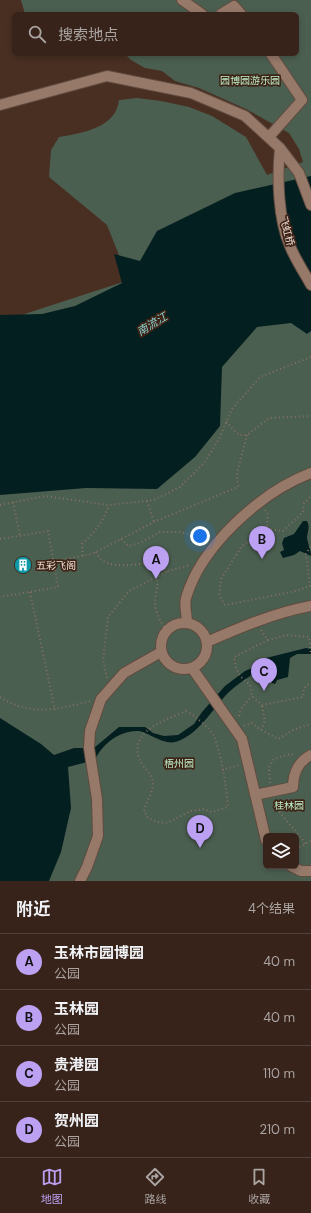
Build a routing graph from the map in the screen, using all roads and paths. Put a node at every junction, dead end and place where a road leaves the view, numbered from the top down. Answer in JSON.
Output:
{"nodes":[{"id":1,"x":182,"y":0,"type":"edge"},
{"id":2,"x":199,"y":12,"type":"edge"},
{"id":3,"x":224,"y":12,"type":"edge"},
{"id":4,"x":239,"y":12,"type":"edge"},
{"id":5,"x":272,"y":56,"type":"edge"},
{"id":6,"x":0,"y":105,"type":"edge"},
{"id":7,"x":269,"y":138,"type":"junction"},
{"id":8,"x":280,"y":148,"type":"junction"},
{"id":9,"x":311,"y":206,"type":"edge"},
{"id":10,"x":311,"y":284,"type":"edge"},
{"id":11,"x":311,"y":357,"type":"edge"},
{"id":12,"x":311,"y":416,"type":"edge"},
{"id":13,"x":226,"y":422,"type":"junction"},
{"id":14,"x":247,"y":436,"type":"junction"},
{"id":15,"x":311,"y":473,"type":"edge"},
{"id":16,"x":311,"y":496,"type":"edge"},
{"id":17,"x":147,"y":501,"type":"junction"},
{"id":18,"x":13,"y":502,"type":"junction"},
{"id":19,"x":261,"y":502,"type":"junction"},
{"id":20,"x":0,"y":505,"type":"edge"},
{"id":21,"x":109,"y":505,"type":"junction"},
{"id":22,"x":154,"y":522,"type":"junction"},
{"id":23,"x":267,"y":529,"type":"junction"},
{"id":24,"x":20,"y":536,"type":"junction"},
{"id":25,"x":0,"y":539,"type":"edge"},
{"id":26,"x":121,"y":539,"type":"junction"},
{"id":27,"x":218,"y":542,"type":"junction"},
{"id":28,"x":311,"y":545,"type":"edge"},
{"id":29,"x":96,"y":552,"type":"junction"},
{"id":30,"x":83,"y":556,"type":"junction"},
{"id":31,"x":54,"y":562,"type":"junction"},
{"id":32,"x":201,"y":568,"type":"junction"},
{"id":33,"x":168,"y":571,"type":"junction"},
{"id":34,"x":156,"y":576,"type":"junction"},
{"id":35,"x":30,"y":592,"type":"junction"},
{"id":36,"x":0,"y":597,"type":"edge"},
{"id":37,"x":311,"y":606,"type":"edge"},
{"id":38,"x":256,"y":621,"type":"junction"},
{"id":39,"x":187,"y":623,"type":"junction"},
{"id":40,"x":166,"y":630,"type":"junction"},
{"id":41,"x":268,"y":640,"type":"junction"},
{"id":42,"x":207,"y":642,"type":"junction"},
{"id":43,"x":310,"y":649,"type":"edge"},
{"id":44,"x":161,"y":652,"type":"junction"},
{"id":45,"x":310,"y":654,"type":"edge"},
{"id":46,"x":192,"y":668,"type":"junction"},
{"id":47,"x":311,"y":682,"type":"edge"},
{"id":48,"x":111,"y":688,"type":"junction"},
{"id":49,"x":252,"y":696,"type":"junction"},
{"id":50,"x":0,"y":697,"type":"edge"},
{"id":51,"x":101,"y":699,"type":"junction"},
{"id":52,"x":262,"y":705,"type":"junction"},
{"id":53,"x":55,"y":710,"type":"junction"},
{"id":54,"x":311,"y":724,"type":"edge"},
{"id":55,"x":241,"y":728,"type":"junction"},
{"id":56,"x":261,"y":730,"type":"junction"},
{"id":57,"x":311,"y":755,"type":"edge"},
{"id":58,"x":248,"y":763,"type":"junction"},
{"id":59,"x":222,"y":770,"type":"junction"},
{"id":60,"x":255,"y":795,"type":"junction"},
{"id":61,"x":264,"y":833,"type":"edge"},
{"id":62,"x":311,"y":841,"type":"edge"},
{"id":63,"x":299,"y":847,"type":"edge"},
{"id":64,"x":297,"y":869,"type":"edge"},
{"id":65,"x":311,"y":871,"type":"edge"},
{"id":66,"x":80,"y":881,"type":"edge"}],
"edges":[{"from":1,"to":2,"type":"street"},
{"from":3,"to":4,"type":"street"},
{"from":5,"to":7,"type":"street"},
{"from":6,"to":7,"type":"street"},
{"from":7,"to":8,"type":"street"},
{"from":8,"to":9,"type":"street"},
{"from":8,"to":10,"type":"street","name":"飞虹桥"},
{"from":11,"to":13,"type":"path"},
{"from":12,"to":14,"type":"path"},
{"from":13,"to":14,"type":"path"},
{"from":13,"to":17,"type":"path"},
{"from":14,"to":22,"type":"path"},
{"from":15,"to":19,"type":"street"},
{"from":16,"to":23,"type":"path"},
{"from":17,"to":21,"type":"path"},
{"from":17,"to":22,"type":"path"},
{"from":18,"to":20,"type":"path"},
{"from":18,"to":21,"type":"path"},
{"from":18,"to":24,"type":"path"},
{"from":19,"to":23,"type":"path"},
{"from":19,"to":27,"type":"street"},
{"from":21,"to":30,"type":"path"},
{"from":22,"to":26,"type":"path"},
{"from":23,"to":28,"type":"path"},
{"from":24,"to":25,"type":"path"},
{"from":24,"to":31,"type":"path"},
{"from":26,"to":27,"type":"path"},
{"from":26,"to":29,"type":"path"},
{"from":27,"to":32,"type":"street"},
{"from":29,"to":30,"type":"path"},
{"from":29,"to":33,"type":"path"},
{"from":30,"to":31,"type":"path"},
{"from":31,"to":35,"type":"path"},
{"from":32,"to":33,"type":"path"},
{"from":32,"to":39,"type":"street"},
{"from":33,"to":34,"type":"path"},
{"from":34,"to":40,"type":"path"},
{"from":34,"to":48,"type":"path"},
{"from":35,"to":36,"type":"path"},
{"from":35,"to":53,"type":"path"},
{"from":37,"to":38,"type":"street"},
{"from":38,"to":41,"type":"path"},
{"from":38,"to":42,"type":"street"},
{"from":39,"to":40,"type":"street"},
{"from":39,"to":42,"type":"street"},
{"from":40,"to":44,"type":"street"},
{"from":41,"to":43,"type":"path"},
{"from":41,"to":49,"type":"path"},
{"from":42,"to":46,"type":"street"},
{"from":43,"to":45,"type":"path"},
{"from":44,"to":46,"type":"street"},
{"from":44,"to":48,"type":"street"},
{"from":46,"to":55,"type":"street"},
{"from":47,"to":52,"type":"path"},
{"from":48,"to":51,"type":"street"},
{"from":49,"to":52,"type":"path"},
{"from":49,"to":55,"type":"path"},
{"from":50,"to":53,"type":"path"},
{"from":51,"to":53,"type":"path"},
{"from":51,"to":66,"type":"street"},
{"from":52,"to":56,"type":"path"},
{"from":54,"to":56,"type":"path"},
{"from":55,"to":56,"type":"path"},
{"from":55,"to":58,"type":"street"},
{"from":57,"to":60,"type":"street"},
{"from":58,"to":59,"type":"path"},
{"from":58,"to":60,"type":"street"},
{"from":59,"to":59,"type":"path"},
{"from":60,"to":61,"type":"street"},
{"from":62,"to":63,"type":"path"},
{"from":64,"to":65,"type":"street"}]}
